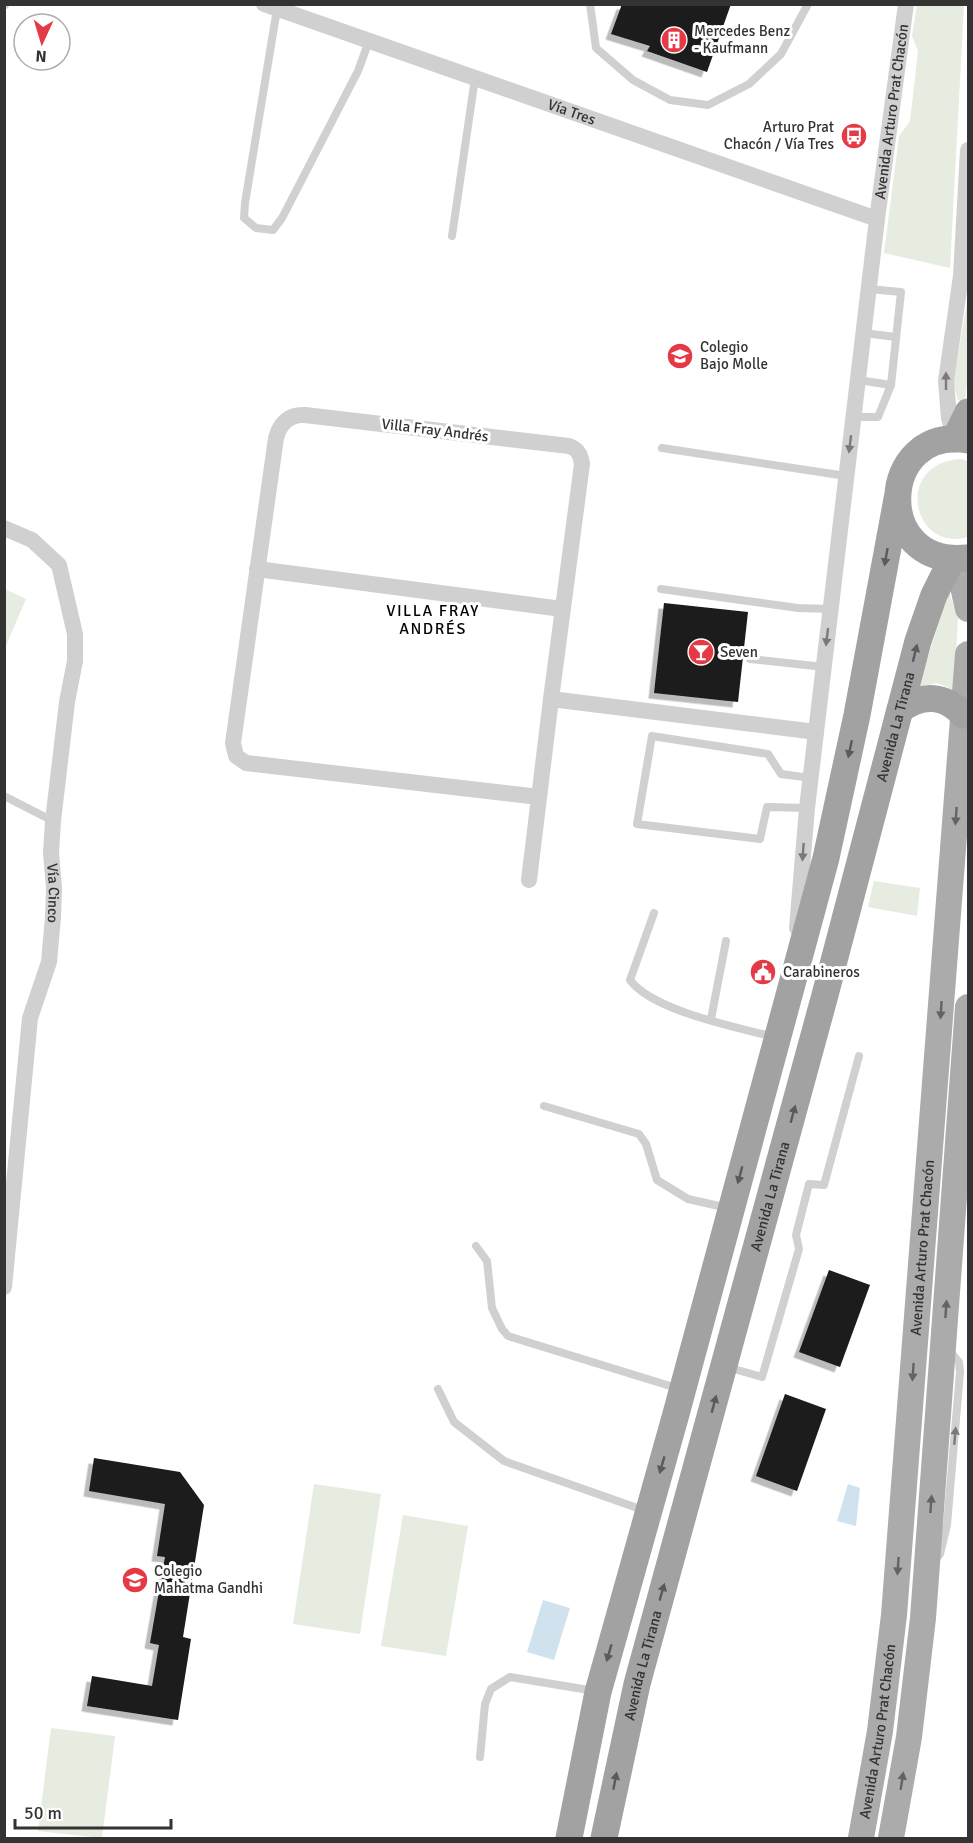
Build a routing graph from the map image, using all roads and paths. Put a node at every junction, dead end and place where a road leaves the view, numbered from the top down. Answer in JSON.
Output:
{"nodes":[{"id":1,"x":590,"y":4,"type":"edge"},
{"id":2,"x":808,"y":4,"type":"edge"},
{"id":3,"x":906,"y":4,"type":"edge"},
{"id":4,"x":270,"y":7,"type":"edge"},
{"id":5,"x":369,"y":41,"type":"junction"},
{"id":6,"x":475,"y":78,"type":"junction"},
{"id":7,"x":969,"y":150,"type":"edge"},
{"id":8,"x":877,"y":219,"type":"junction"},
{"id":9,"x":452,"y":236,"type":"dead end"},
{"id":10,"x":869,"y":289,"type":"junction"},
{"id":11,"x":864,"y":333,"type":"junction"},
{"id":12,"x":896,"y":337,"type":"junction"},
{"id":13,"x":858,"y":380,"type":"junction"},
{"id":14,"x":891,"y":385,"type":"junction"},
{"id":15,"x":969,"y":412,"type":"edge"},
{"id":16,"x":853,"y":417,"type":"junction"},
{"id":17,"x":962,"y":439,"type":"edge"},
{"id":18,"x":662,"y":448,"type":"dead end"},
{"id":19,"x":846,"y":476,"type":"junction"},
{"id":20,"x":897,"y":499,"type":"junction"},
{"id":21,"x":4,"y":528,"type":"edge"},
{"id":22,"x":960,"y":558,"type":"edge"},
{"id":23,"x":257,"y":569,"type":"junction"},
{"id":24,"x":661,"y":589,"type":"dead end"},
{"id":25,"x":562,"y":609,"type":"junction"},
{"id":26,"x":831,"y":609,"type":"junction"},
{"id":27,"x":969,"y":609,"type":"edge"},
{"id":28,"x":969,"y":654,"type":"edge"},
{"id":29,"x":750,"y":659,"type":"dead end"},
{"id":30,"x":824,"y":667,"type":"junction"},
{"id":31,"x":551,"y":699,"type":"junction"},
{"id":32,"x":900,"y":710,"type":"junction"},
{"id":33,"x":963,"y":715,"type":"junction"},
{"id":34,"x":816,"y":732,"type":"junction"},
{"id":35,"x":811,"y":778,"type":"junction"},
{"id":36,"x":4,"y":796,"type":"edge"},
{"id":37,"x":539,"y":797,"type":"junction"},
{"id":38,"x":807,"y":808,"type":"junction"},
{"id":39,"x":53,"y":821,"type":"junction"},
{"id":40,"x":529,"y":880,"type":"dead end"},
{"id":41,"x":654,"y":913,"type":"dead end"},
{"id":42,"x":726,"y":941,"type":"dead end"},
{"id":43,"x":794,"y":977,"type":"junction"},
{"id":44,"x":969,"y":1007,"type":"edge"},
{"id":45,"x":711,"y":1019,"type":"junction"},
{"id":46,"x":777,"y":1038,"type":"junction"},
{"id":47,"x":859,"y":1056,"type":"dead end"},
{"id":48,"x":544,"y":1106,"type":"dead end"},
{"id":49,"x":731,"y":1209,"type":"junction"},
{"id":50,"x":476,"y":1246,"type":"dead end"},
{"id":51,"x":4,"y":1287,"type":"edge"},
{"id":52,"x":724,"y":1366,"type":"junction"},
{"id":53,"x":438,"y":1389,"type":"dead end"},
{"id":54,"x":683,"y":1390,"type":"junction"},
{"id":55,"x":649,"y":1512,"type":"junction"},
{"id":56,"x":598,"y":1692,"type":"junction"},
{"id":57,"x":480,"y":1757,"type":"dead end"},
{"id":58,"x":569,"y":1839,"type":"edge"},
{"id":59,"x":604,"y":1839,"type":"edge"},
{"id":60,"x":861,"y":1839,"type":"edge"},
{"id":61,"x":891,"y":1839,"type":"edge"}],
"edges":[{"from":1,"to":2,"type":"lane"},
{"from":3,"to":8,"type":"street","name":"Avenida Arturo Prat Chacón"},
{"from":4,"to":5,"type":"street","name":"Vía Tres"},
{"from":4,"to":5,"type":"lane"},
{"from":5,"to":6,"type":"street","name":"Vía Tres"},
{"from":6,"to":8,"type":"street","name":"Vía Tres"},
{"from":6,"to":9,"type":"lane"},
{"from":17,"to":7,"type":"street","one_way":true},
{"from":8,"to":10,"type":"street"},
{"from":10,"to":11,"type":"street"},
{"from":10,"to":12,"type":"lane"},
{"from":11,"to":12,"type":"lane"},
{"from":11,"to":13,"type":"street"},
{"from":12,"to":14,"type":"lane"},
{"from":13,"to":14,"type":"lane"},
{"from":13,"to":16,"type":"street"},
{"from":14,"to":16,"type":"lane"},
{"from":15,"to":17,"type":"highway"},
{"from":16,"to":19,"type":"street","one_way":true},
{"from":17,"to":20,"type":"highway"},
{"from":18,"to":19,"type":"lane"},
{"from":19,"to":26,"type":"street"},
{"from":20,"to":22,"type":"highway"},
{"from":20,"to":43,"type":"highway","one_way":true},
{"from":21,"to":39,"type":"street","name":"Vía Cinco"},
{"from":22,"to":27,"type":"main road"},
{"from":32,"to":22,"type":"highway","name":"Avenida La Tirana","one_way":true},
{"from":23,"to":25,"type":"street"},
{"from":23,"to":25,"type":"street","name":"Villa Fray Andrés"},
{"from":23,"to":37,"type":"street","name":"Villa Fray Andrés"},
{"from":24,"to":26,"type":"lane"},
{"from":25,"to":31,"type":"street","name":"Villa Fray Andrés"},
{"from":26,"to":30,"type":"street","one_way":true},
{"from":28,"to":33,"type":"main road","name":"Avenida Arturo Prat Chacón"},
{"from":29,"to":30,"type":"lane"},
{"from":30,"to":34,"type":"street"},
{"from":31,"to":34,"type":"street"},
{"from":31,"to":37,"type":"street","name":"Villa Fray Andrés"},
{"from":32,"to":33,"type":"highway"},
{"from":52,"to":32,"type":"highway","name":"Avenida La Tirana","one_way":true},
{"from":33,"to":60,"type":"main road","name":"Avenida Arturo Prat Chacón","one_way":true},
{"from":34,"to":35,"type":"street"},
{"from":35,"to":38,"type":"street"},
{"from":35,"to":38,"type":"lane"},
{"from":36,"to":39,"type":"lane"},
{"from":37,"to":40,"type":"street","name":"Villa Fray Andrés"},
{"from":38,"to":43,"type":"street","one_way":true},
{"from":39,"to":51,"type":"street","name":"Vía Cinco"},
{"from":41,"to":45,"type":"lane"},
{"from":42,"to":45,"type":"lane"},
{"from":43,"to":46,"type":"highway"},
{"from":61,"to":44,"type":"main road","name":"Avenida Arturo Prat Chacón","one_way":true},
{"from":45,"to":46,"type":"lane"},
{"from":46,"to":49,"type":"highway","one_way":true},
{"from":47,"to":52,"type":"lane"},
{"from":48,"to":49,"type":"lane"},
{"from":49,"to":54,"type":"highway"},
{"from":50,"to":54,"type":"lane"},
{"from":59,"to":52,"type":"highway","name":"Avenida La Tirana","one_way":true},
{"from":53,"to":55,"type":"lane"},
{"from":54,"to":55,"type":"highway","one_way":true},
{"from":55,"to":56,"type":"highway","one_way":true},
{"from":56,"to":57,"type":"lane"},
{"from":56,"to":58,"type":"highway"}]}
